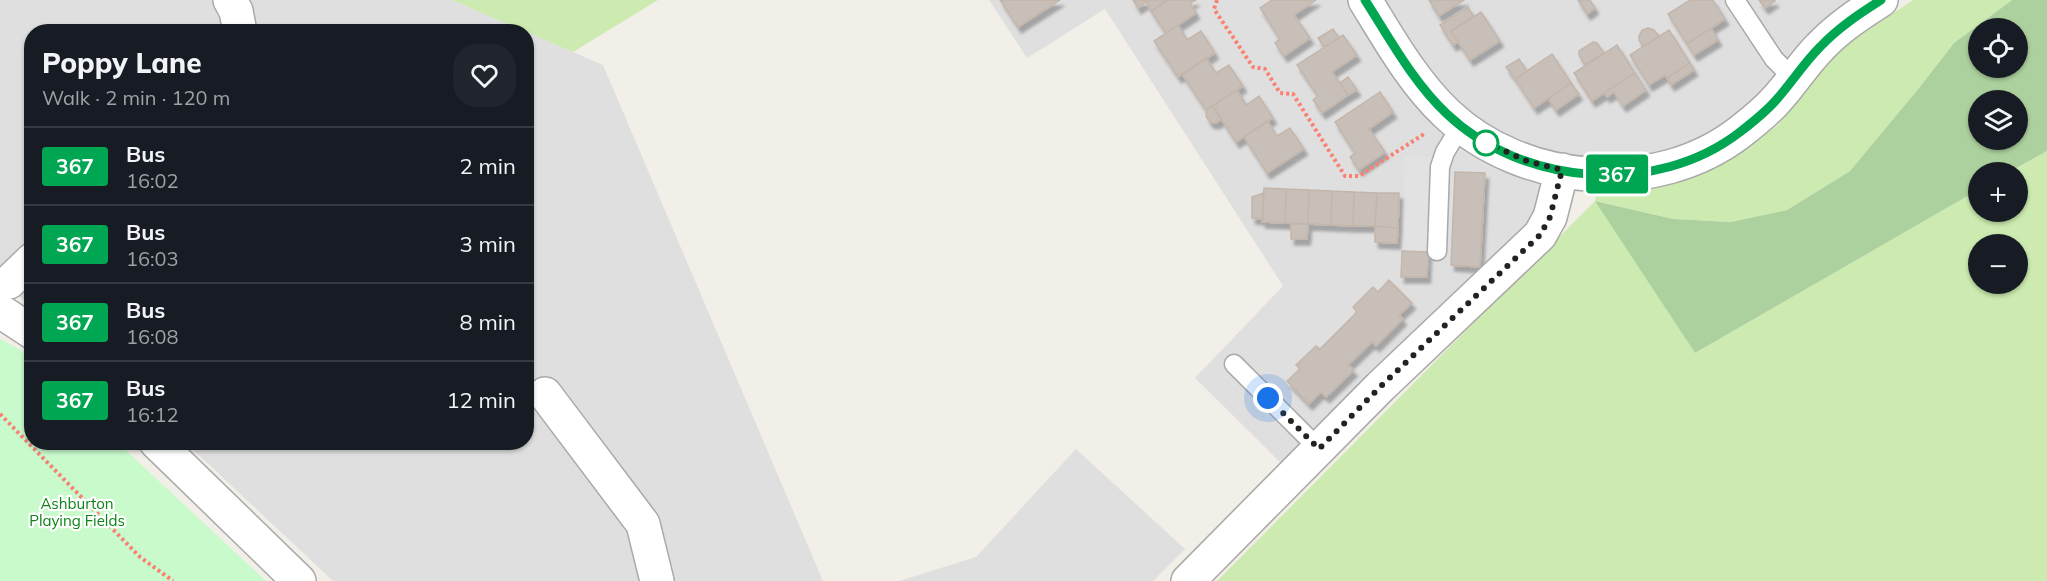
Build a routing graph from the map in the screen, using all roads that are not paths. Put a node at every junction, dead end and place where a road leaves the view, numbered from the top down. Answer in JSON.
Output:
{"nodes":[{"id":1,"x":230,"y":0,"type":"edge"},
{"id":2,"x":1365,"y":0,"type":"edge"},
{"id":3,"x":1736,"y":0,"type":"edge"},
{"id":4,"x":1881,"y":0,"type":"edge"},
{"id":5,"x":238,"y":24,"type":"edge"},
{"id":6,"x":1793,"y":78,"type":"junction"},
{"id":7,"x":1454,"y":120,"type":"junction"},
{"id":8,"x":1562,"y":170,"type":"junction"},
{"id":9,"x":1437,"y":251,"type":"dead end"},
{"id":10,"x":14,"y":284,"type":"edge"},
{"id":11,"x":24,"y":311,"type":"edge"},
{"id":12,"x":1234,"y":364,"type":"dead end"},
{"id":13,"x":545,"y":394,"type":"dead end"},
{"id":14,"x":1319,"y":449,"type":"junction"},
{"id":15,"x":164,"y":450,"type":"edge"},
{"id":16,"x":299,"y":581,"type":"edge"},
{"id":17,"x":657,"y":581,"type":"edge"},
{"id":18,"x":1188,"y":581,"type":"edge"}],
"edges":[{"from":1,"to":5,"type":"street"},
{"from":2,"to":7,"type":"street"},
{"from":3,"to":6,"type":"lane"},
{"from":4,"to":6,"type":"street"},
{"from":6,"to":8,"type":"street"},
{"from":7,"to":8,"type":"street"},
{"from":7,"to":9,"type":"lane"},
{"from":8,"to":14,"type":"street"},
{"from":10,"to":11,"type":"street"},
{"from":12,"to":14,"type":"lane"},
{"from":13,"to":17,"type":"street"},
{"from":14,"to":18,"type":"street"},
{"from":15,"to":16,"type":"street"}]}
